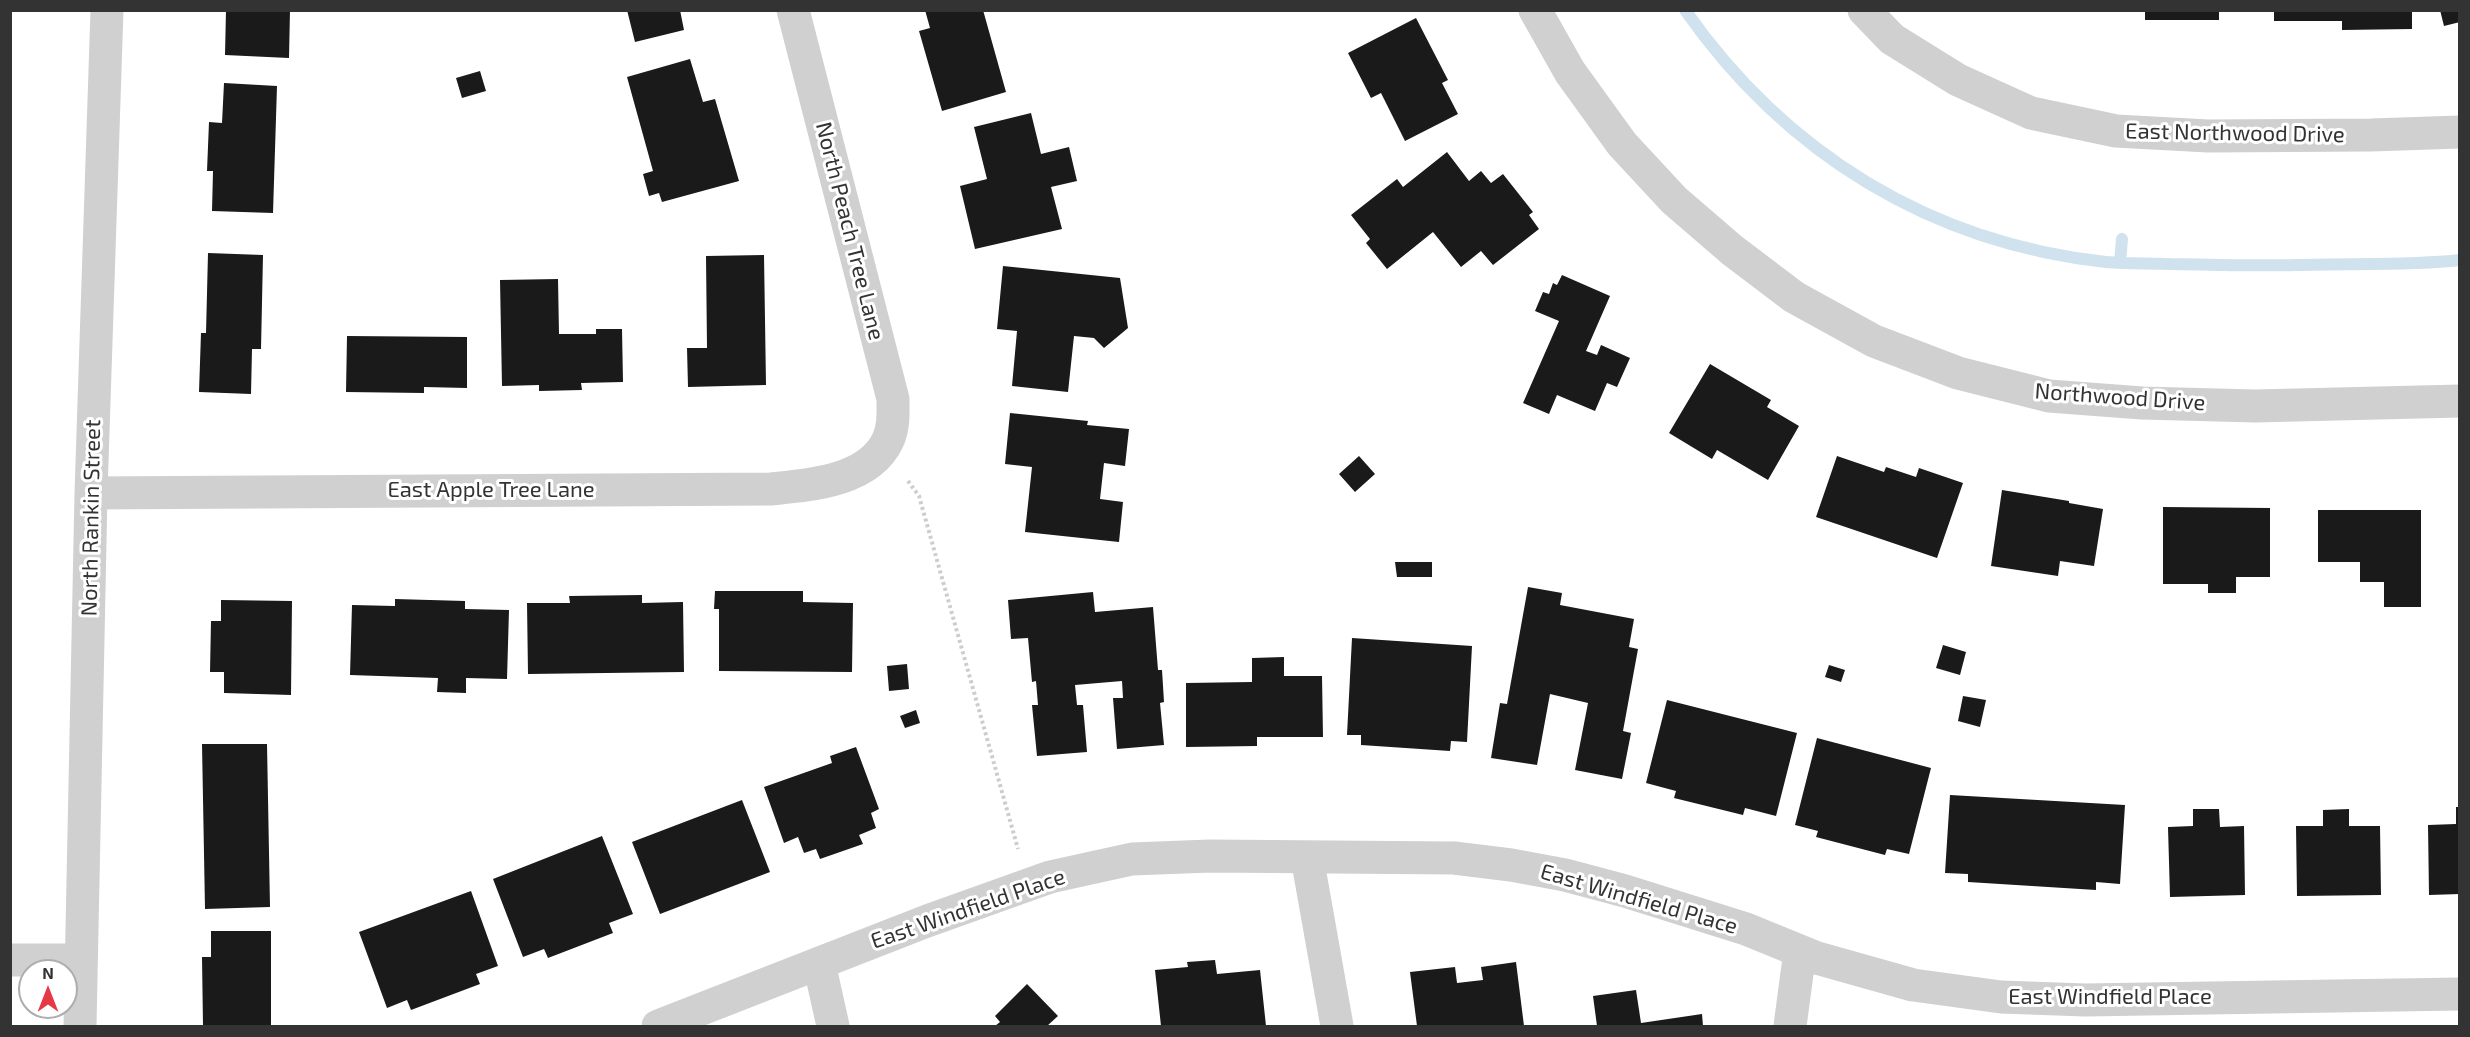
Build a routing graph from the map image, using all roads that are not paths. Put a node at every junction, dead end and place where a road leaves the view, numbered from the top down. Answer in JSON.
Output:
{"nodes":[{"id":1,"x":107,"y":10,"type":"edge"},
{"id":2,"x":793,"y":10,"type":"edge"},
{"id":3,"x":1535,"y":10,"type":"edge"},
{"id":4,"x":1864,"y":10,"type":"edge"},
{"id":5,"x":2460,"y":132,"type":"edge"},
{"id":6,"x":2460,"y":400,"type":"edge"},
{"id":7,"x":882,"y":451,"type":"joint"},
{"id":8,"x":91,"y":493,"type":"junction"},
{"id":9,"x":1307,"y":857,"type":"junction"},
{"id":10,"x":1800,"y":951,"type":"junction"},
{"id":11,"x":10,"y":960,"type":"edge"},
{"id":12,"x":81,"y":960,"type":"junction"},
{"id":13,"x":819,"y":963,"type":"junction"},
{"id":14,"x":2460,"y":994,"type":"edge"},
{"id":15,"x":80,"y":1026,"type":"edge"},
{"id":16,"x":658,"y":1026,"type":"edge"},
{"id":17,"x":833,"y":1026,"type":"edge"},
{"id":18,"x":1337,"y":1026,"type":"edge"},
{"id":19,"x":1790,"y":1026,"type":"edge"}],
"edges":[{"from":1,"to":8,"type":"street","name":"North Rankin Street"},
{"from":2,"to":7,"type":"street","name":"North Peach Tree Lane"},
{"from":3,"to":6,"type":"street","name":"Northwood Drive"},
{"from":4,"to":5,"type":"street","name":"East Northwood Drive"},
{"from":7,"to":8,"type":"street","name":"East Apple Tree Lane"},
{"from":8,"to":12,"type":"street","name":"North Rankin Street"},
{"from":9,"to":10,"type":"street","name":"East Windfield Place"},
{"from":9,"to":13,"type":"street","name":"East Windfield Place"},
{"from":9,"to":18,"type":"street"},
{"from":10,"to":14,"type":"street","name":"East Windfield Place"},
{"from":10,"to":19,"type":"street"},
{"from":11,"to":12,"type":"street"},
{"from":12,"to":15,"type":"street","name":"North Rankin Street"},
{"from":13,"to":16,"type":"street","name":"East Windfield Place"},
{"from":13,"to":17,"type":"street"}]}
